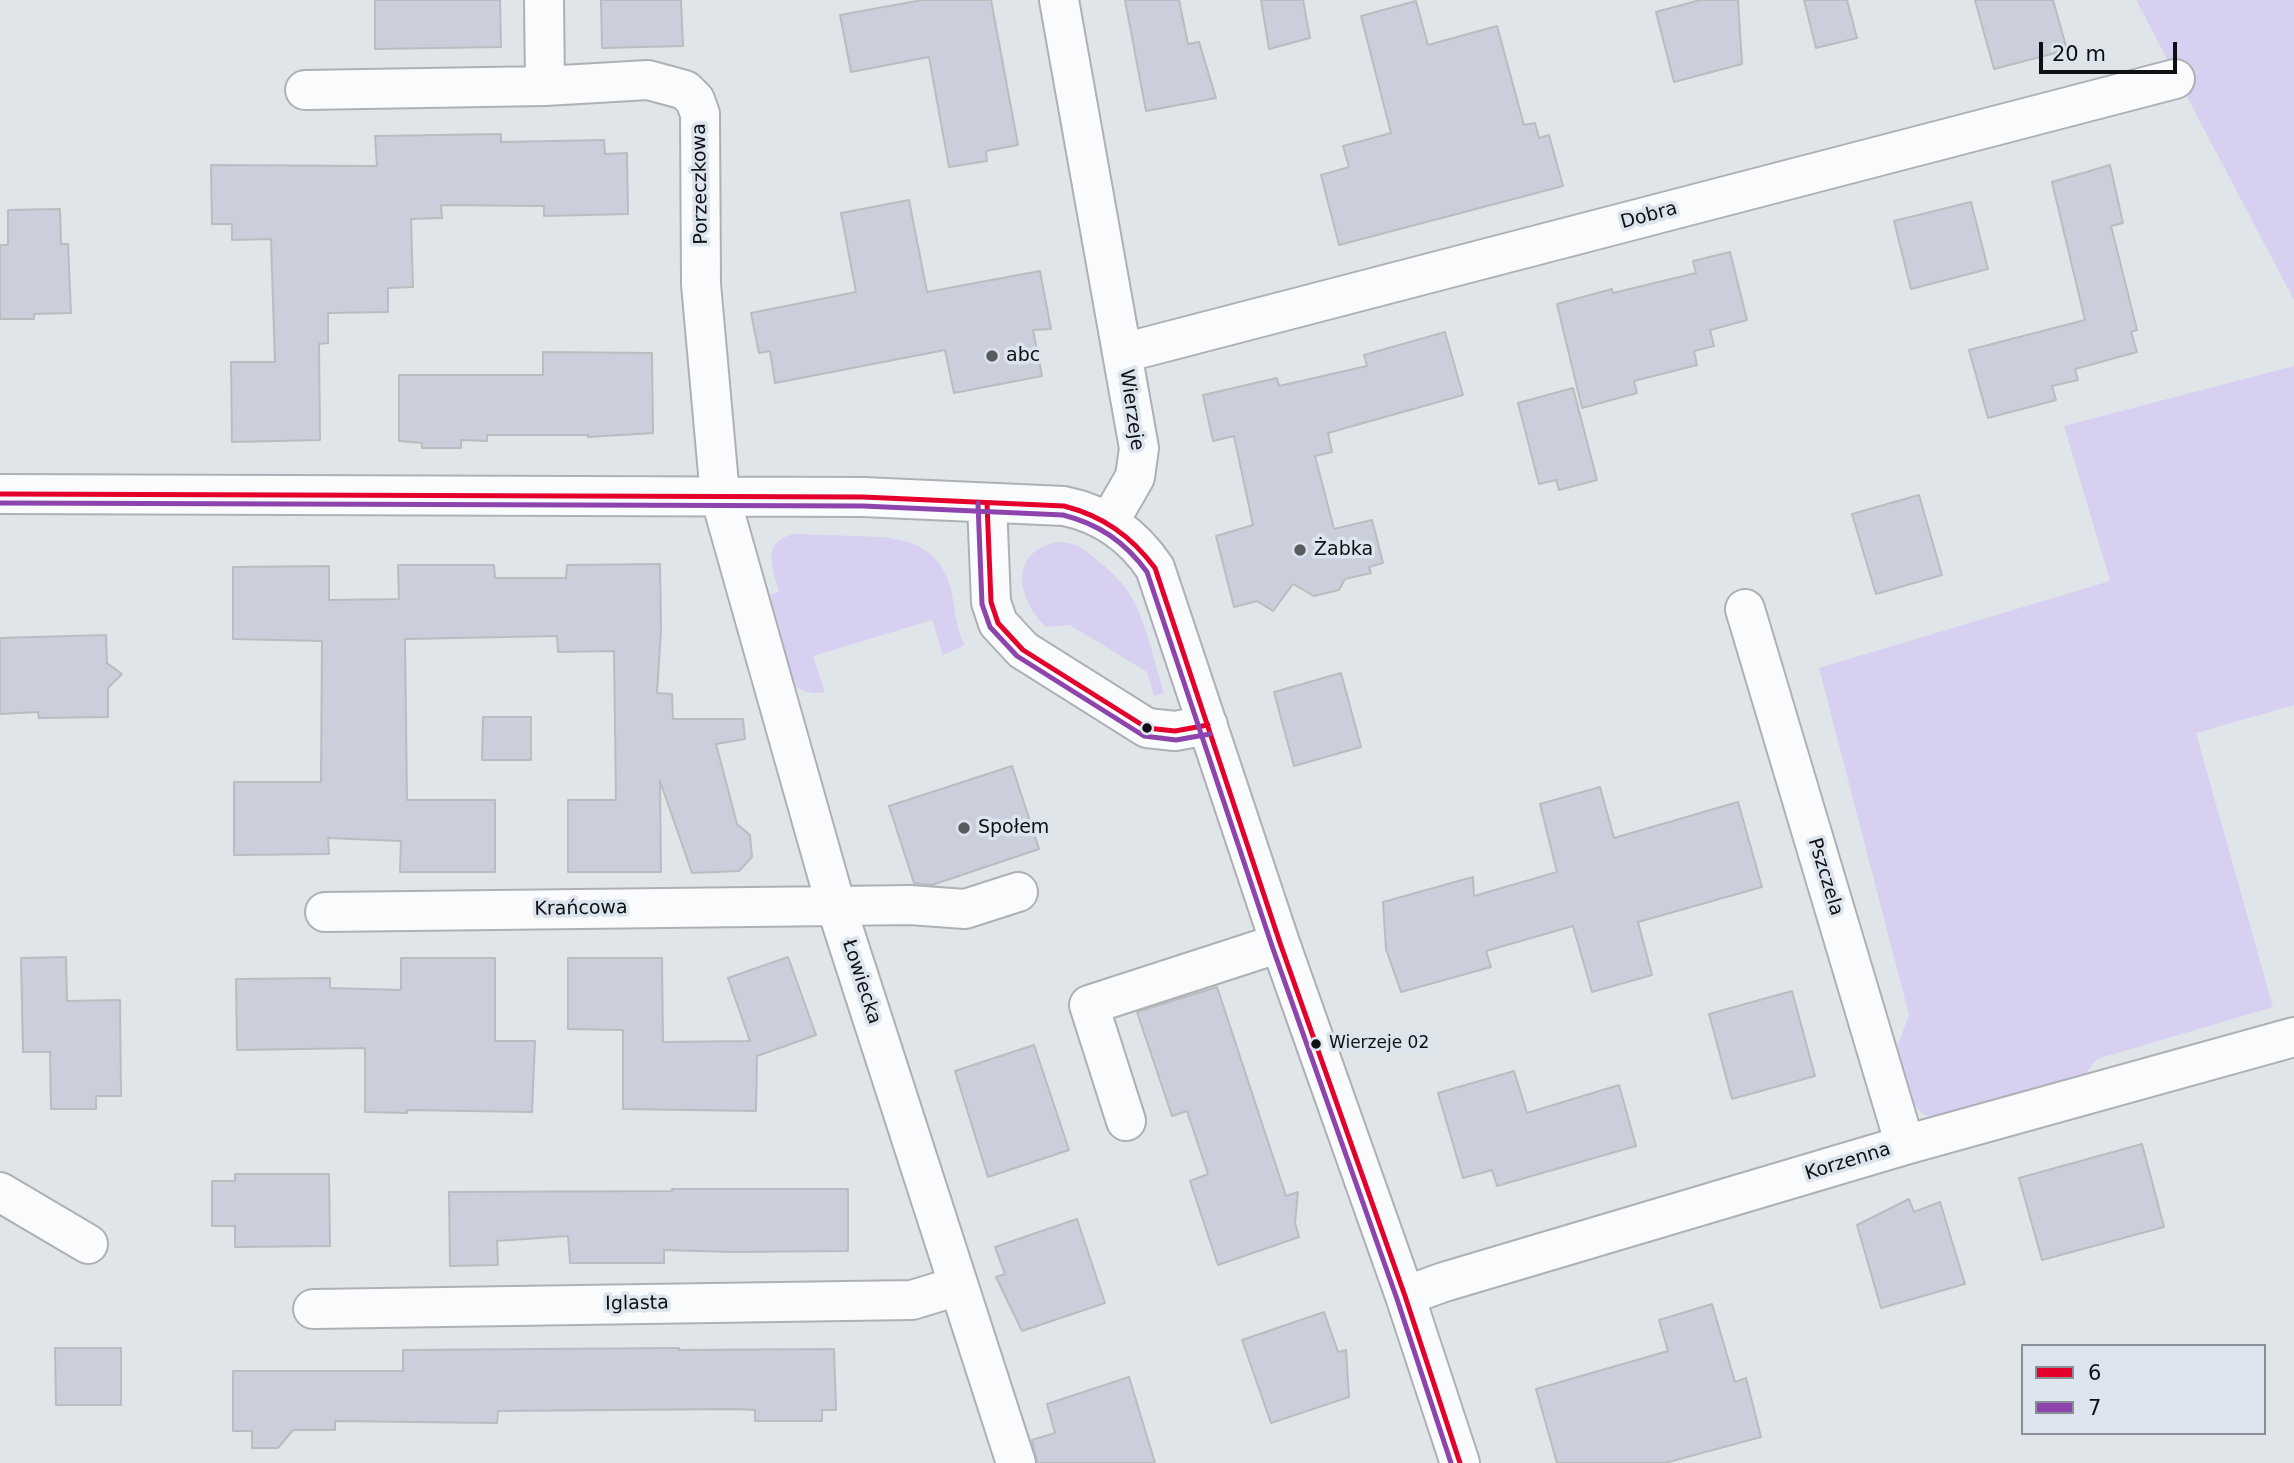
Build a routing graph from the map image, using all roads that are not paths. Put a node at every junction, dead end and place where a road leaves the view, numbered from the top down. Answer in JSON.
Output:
{"nodes":[{"id":1,"x":544,"y":0,"type":"edge"},
{"id":2,"x":1059,"y":0,"type":"edge"},
{"id":3,"x":2175,"y":79,"type":"dead end"},
{"id":4,"x":545,"y":86,"type":"junction"},
{"id":5,"x":305,"y":90,"type":"dead end"},
{"id":6,"x":1123,"y":353,"type":"junction"},
{"id":7,"x":0,"y":494,"type":"edge"},
{"id":8,"x":720,"y":496,"type":"junction"},
{"id":9,"x":987,"y":503,"type":"junction"},
{"id":10,"x":1109,"y":522,"type":"junction"},
{"id":11,"x":1745,"y":609,"type":"dead end"},
{"id":12,"x":1208,"y":725,"type":"junction"},
{"id":13,"x":1018,"y":892,"type":"dead end"},
{"id":14,"x":836,"y":905,"type":"junction"},
{"id":15,"x":325,"y":912,"type":"dead end"},
{"id":16,"x":1280,"y":943,"type":"junction"},
{"id":17,"x":2294,"y":1037,"type":"edge"},
{"id":18,"x":1126,"y":1121,"type":"dead end"},
{"id":19,"x":1905,"y":1145,"type":"junction"},
{"id":20,"x":0,"y":1192,"type":"edge"},
{"id":21,"x":88,"y":1244,"type":"dead end"},
{"id":22,"x":958,"y":1286,"type":"junction"},
{"id":23,"x":1405,"y":1296,"type":"junction"},
{"id":24,"x":313,"y":1309,"type":"dead end"},
{"id":25,"x":1016,"y":1463,"type":"edge"},
{"id":26,"x":1460,"y":1463,"type":"edge"}],
"edges":[{"from":1,"to":4,"type":"street"},
{"from":2,"to":6,"type":"street","name":"Wierzeje"},
{"from":3,"to":6,"type":"street","name":"Dobra"},
{"from":4,"to":5,"type":"street","name":"Porzeczkowa"},
{"from":4,"to":8,"type":"street","name":"Porzeczkowa"},
{"from":6,"to":10,"type":"street","name":"Wierzeje"},
{"from":7,"to":8,"type":"street"},
{"from":8,"to":9,"type":"street"},
{"from":8,"to":14,"type":"street","name":"Łowiecka"},
{"from":9,"to":10,"type":"street"},
{"from":9,"to":12,"type":"street"},
{"from":10,"to":12,"type":"street"},
{"from":11,"to":19,"type":"street","name":"Pszczela"},
{"from":12,"to":16,"type":"street"},
{"from":13,"to":14,"type":"street","name":"Krańcowa"},
{"from":14,"to":15,"type":"street","name":"Krańcowa"},
{"from":14,"to":22,"type":"street","name":"Łowiecka"},
{"from":16,"to":18,"type":"street"},
{"from":16,"to":23,"type":"street"},
{"from":17,"to":19,"type":"street","name":"Korzenna"},
{"from":19,"to":23,"type":"street","name":"Korzenna"},
{"from":20,"to":21,"type":"street"},
{"from":22,"to":24,"type":"street","name":"Iglasta"},
{"from":22,"to":25,"type":"street","name":"Łowiecka"},
{"from":23,"to":26,"type":"street"}]}
